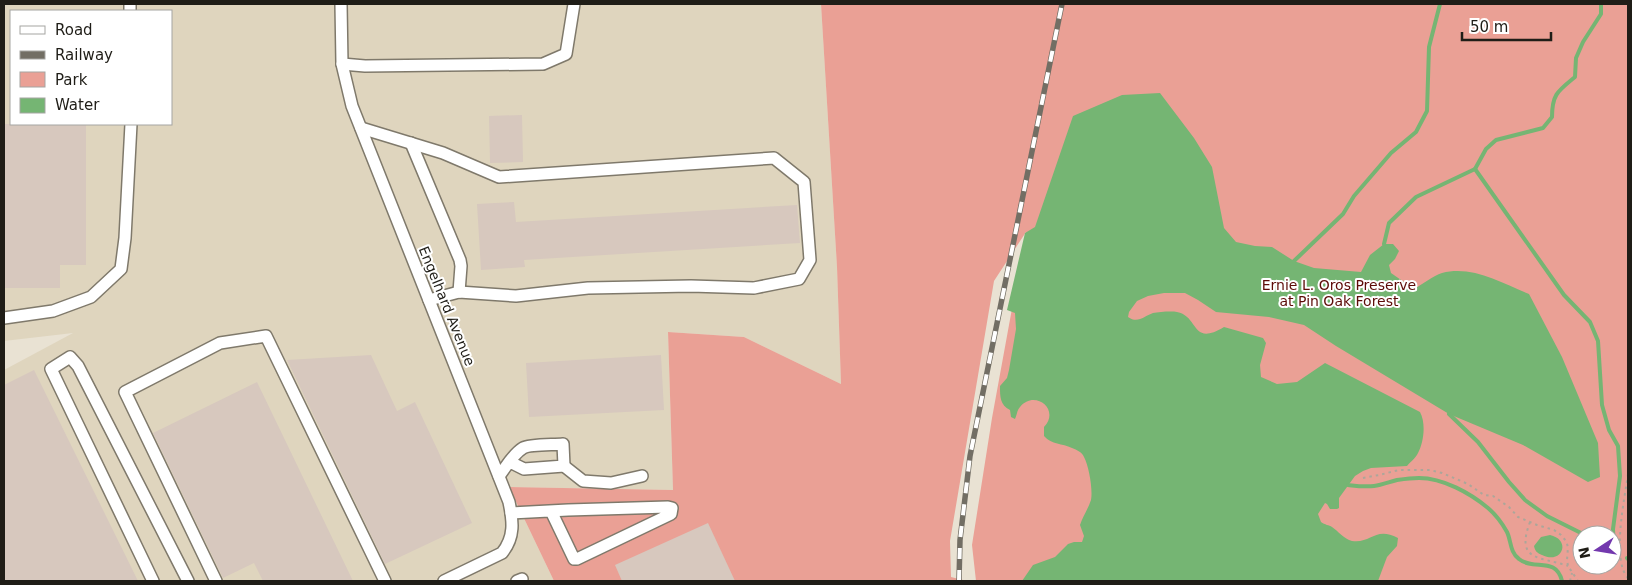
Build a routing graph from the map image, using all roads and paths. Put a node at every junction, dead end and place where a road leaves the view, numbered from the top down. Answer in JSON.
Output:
{"nodes":[{"id":1,"x":341,"y":4,"type":"edge"},
{"id":2,"x":574,"y":4,"type":"edge"},
{"id":3,"x":342,"y":64,"type":"junction"},
{"id":4,"x":131,"y":125,"type":"edge"},
{"id":5,"x":361,"y":128,"type":"junction"},
{"id":6,"x":411,"y":143,"type":"junction"},
{"id":7,"x":459,"y":292,"type":"junction"},
{"id":8,"x":429,"y":300,"type":"junction"},
{"id":9,"x":4,"y":318,"type":"edge"},
{"id":10,"x":510,"y":462,"type":"junction"},
{"id":11,"x":564,"y":466,"type":"junction"},
{"id":12,"x":1628,"y":474,"type":"edge"},
{"id":13,"x":499,"y":476,"type":"junction"},
{"id":14,"x":642,"y":476,"type":"dead end"},
{"id":15,"x":1363,"y":478,"type":"dead end"},
{"id":16,"x":551,"y":511,"type":"junction"},
{"id":17,"x":511,"y":513,"type":"junction"},
{"id":18,"x":1530,"y":522,"type":"junction"},
{"id":19,"x":1568,"y":566,"type":"junction"},
{"id":20,"x":1572,"y":574,"type":"joint"},
{"id":21,"x":1628,"y":578,"type":"edge"},
{"id":22,"x":451,"y":580,"type":"edge"},
{"id":23,"x":153,"y":581,"type":"edge"},
{"id":24,"x":188,"y":581,"type":"edge"},
{"id":25,"x":216,"y":581,"type":"edge"},
{"id":26,"x":385,"y":581,"type":"edge"},
{"id":27,"x":1570,"y":581,"type":"edge"}],
"edges":[{"from":1,"to":3,"type":"street","name":"Engelhard Avenue"},
{"from":2,"to":3,"type":"street"},
{"from":3,"to":5,"type":"street","name":"Engelhard Avenue"},
{"from":4,"to":9,"type":"street"},
{"from":5,"to":6,"type":"street"},
{"from":5,"to":8,"type":"street","name":"Engelhard Avenue"},
{"from":6,"to":7,"type":"street"},
{"from":6,"to":7,"type":"street"},
{"from":7,"to":8,"type":"street"},
{"from":8,"to":13,"type":"street","name":"Engelhard Avenue"},
{"from":10,"to":11,"type":"street"},
{"from":10,"to":11,"type":"street"},
{"from":10,"to":13,"type":"street"},
{"from":11,"to":14,"type":"street"},
{"from":12,"to":21,"type":"path"},
{"from":13,"to":17,"type":"street","name":"Engelhard Avenue"},
{"from":15,"to":18,"type":"path"},
{"from":16,"to":16,"type":"street"},
{"from":16,"to":17,"type":"street"},
{"from":17,"to":22,"type":"street","name":"Engelhard Avenue"},
{"from":18,"to":19,"type":"path"},
{"from":18,"to":19,"type":"path"},
{"from":19,"to":20,"type":"path"},
{"from":20,"to":27,"type":"path"},
{"from":23,"to":24,"type":"street"},
{"from":25,"to":26,"type":"street"}]}
